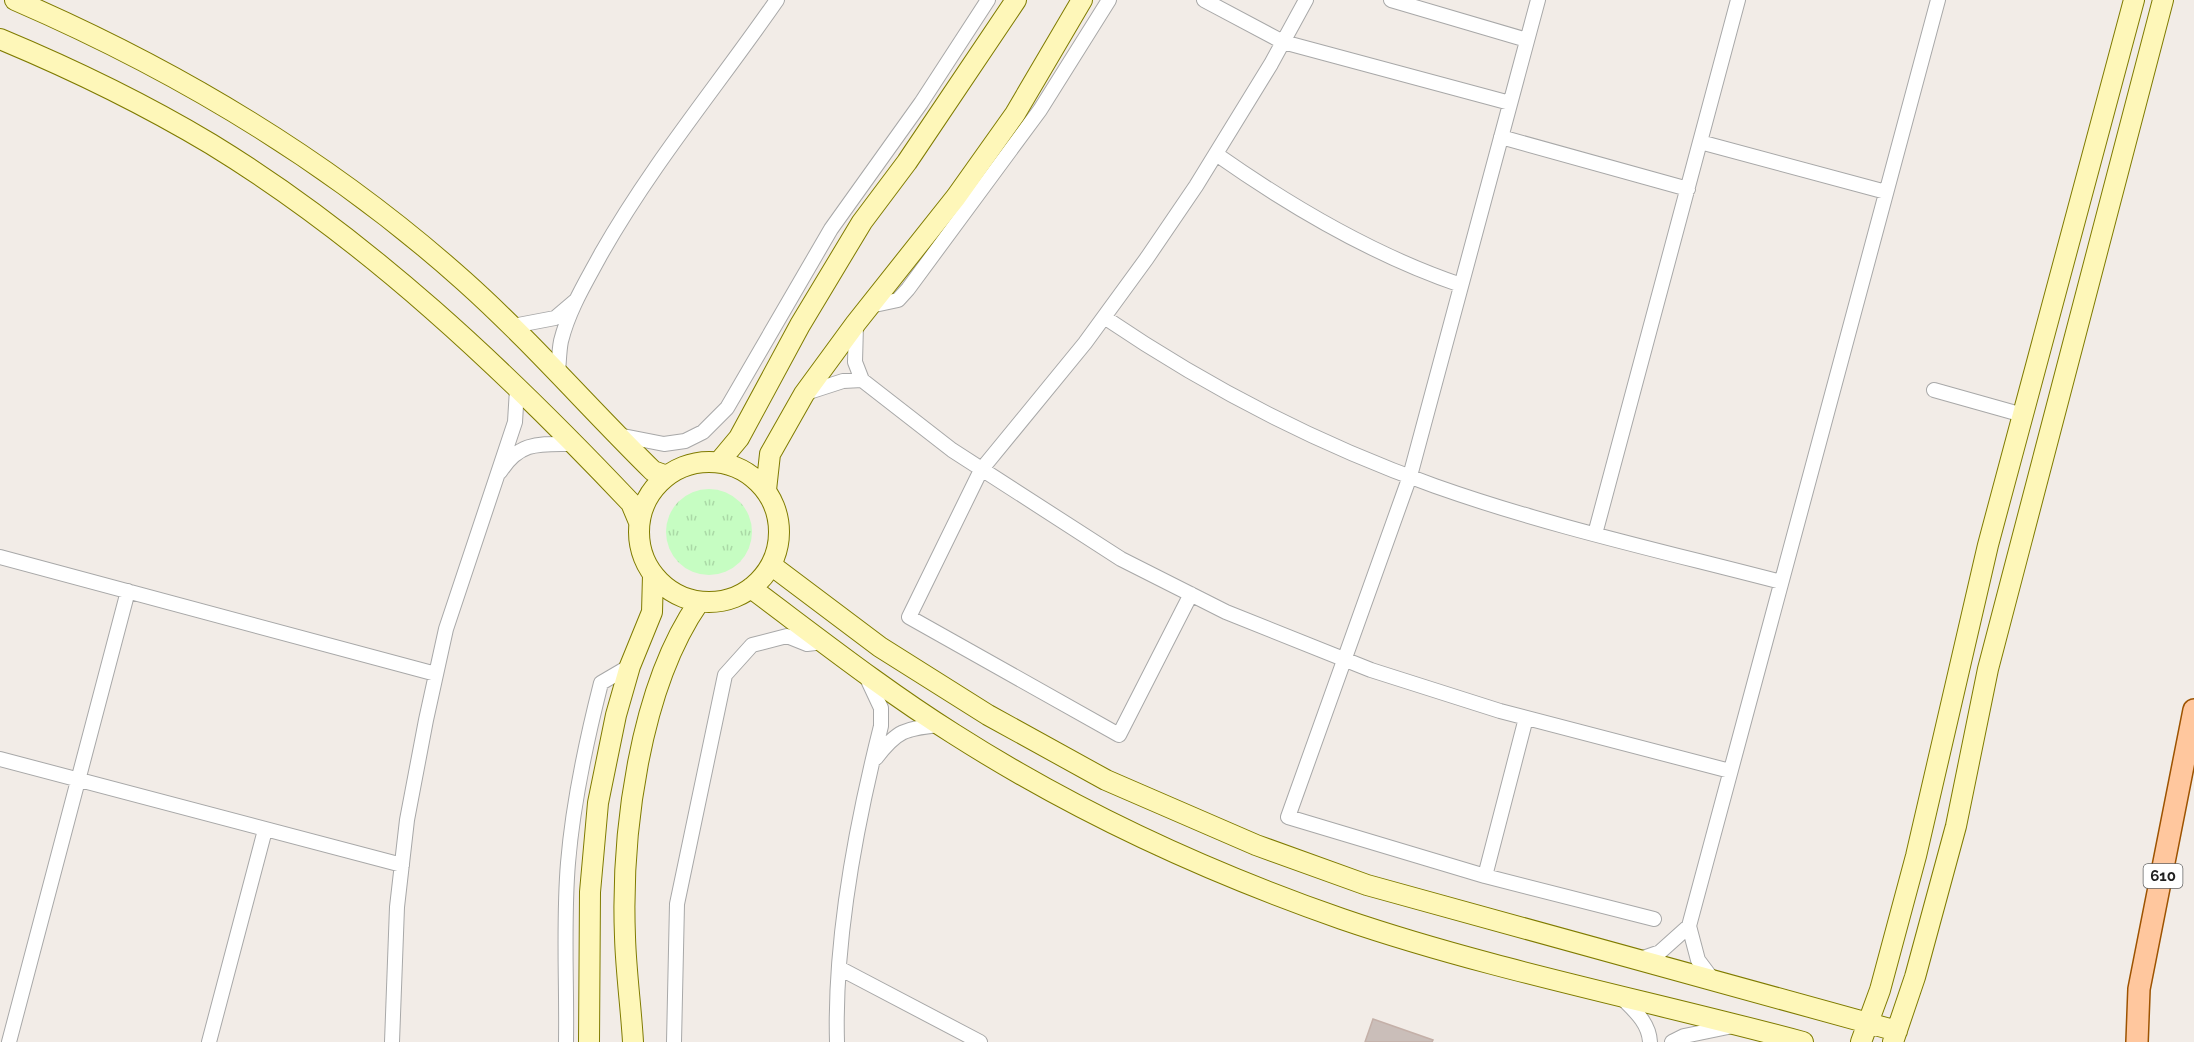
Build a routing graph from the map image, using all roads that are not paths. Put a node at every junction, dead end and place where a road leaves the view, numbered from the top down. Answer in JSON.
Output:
{"nodes":[{"id":1,"x":15,"y":0,"type":"edge"},
{"id":2,"x":777,"y":0,"type":"edge"},
{"id":3,"x":988,"y":0,"type":"edge"},
{"id":4,"x":1016,"y":0,"type":"edge"},
{"id":5,"x":1082,"y":0,"type":"edge"},
{"id":6,"x":1109,"y":0,"type":"edge"},
{"id":7,"x":1204,"y":0,"type":"edge"},
{"id":8,"x":1306,"y":0,"type":"edge"},
{"id":9,"x":1391,"y":0,"type":"edge"},
{"id":10,"x":1538,"y":0,"type":"edge"},
{"id":11,"x":1738,"y":0,"type":"edge"},
{"id":12,"x":1938,"y":0,"type":"edge"},
{"id":13,"x":2134,"y":0,"type":"edge"},
{"id":14,"x":2163,"y":0,"type":"edge"},
{"id":15,"x":0,"y":39,"type":"edge"},
{"id":16,"x":1527,"y":40,"type":"junction"},
{"id":17,"x":1283,"y":42,"type":"junction"},
{"id":18,"x":1510,"y":103,"type":"junction"},
{"id":19,"x":1501,"y":137,"type":"junction"},
{"id":20,"x":1700,"y":142,"type":"junction"},
{"id":21,"x":1216,"y":154,"type":"junction"},
{"id":22,"x":1688,"y":189,"type":"junction"},
{"id":23,"x":1886,"y":192,"type":"junction"},
{"id":24,"x":1461,"y":285,"type":"junction"},
{"id":25,"x":576,"y":299,"type":"junction"},
{"id":26,"x":870,"y":306,"type":"junction"},
{"id":27,"x":1104,"y":317,"type":"junction"},
{"id":28,"x":856,"y":322,"type":"junction"},
{"id":29,"x":513,"y":326,"type":"junction"},
{"id":30,"x":558,"y":372,"type":"junction"},
{"id":31,"x":862,"y":380,"type":"junction"},
{"id":32,"x":517,"y":389,"type":"junction"},
{"id":33,"x":1934,"y":390,"type":"dead end"},
{"id":34,"x":804,"y":394,"type":"junction"},
{"id":35,"x":2023,"y":415,"type":"junction"},
{"id":36,"x":618,"y":435,"type":"junction"},
{"id":37,"x":509,"y":440,"type":"junction"},
{"id":38,"x":572,"y":444,"type":"junction"},
{"id":39,"x":532,"y":445,"type":"junction"},
{"id":40,"x":719,"y":462,"type":"junction"},
{"id":41,"x":981,"y":470,"type":"junction"},
{"id":42,"x":667,"y":476,"type":"junction"},
{"id":43,"x":1410,"y":476,"type":"junction"},
{"id":44,"x":493,"y":484,"type":"junction"},
{"id":45,"x":766,"y":490,"type":"junction"},
{"id":46,"x":639,"y":522,"type":"junction"},
{"id":47,"x":1595,"y":534,"type":"junction"},
{"id":48,"x":0,"y":557,"type":"edge"},
{"id":49,"x":771,"y":565,"type":"junction"},
{"id":50,"x":653,"y":575,"type":"junction"},
{"id":51,"x":1781,"y":582,"type":"junction"},
{"id":52,"x":751,"y":588,"type":"junction"},
{"id":53,"x":128,"y":591,"type":"junction"},
{"id":54,"x":1191,"y":594,"type":"junction"},
{"id":55,"x":699,"y":602,"type":"junction"},
{"id":56,"x":823,"y":642,"type":"junction"},
{"id":57,"x":1344,"y":661,"type":"junction"},
{"id":58,"x":630,"y":666,"type":"junction"},
{"id":59,"x":864,"y":672,"type":"junction"},
{"id":60,"x":436,"y":674,"type":"junction"},
{"id":61,"x":2194,"y":710,"type":"edge"},
{"id":62,"x":1526,"y":718,"type":"junction"},
{"id":63,"x":940,"y":725,"type":"junction"},
{"id":64,"x":0,"y":759,"type":"edge"},
{"id":65,"x":872,"y":764,"type":"junction"},
{"id":66,"x":1730,"y":771,"type":"junction"},
{"id":67,"x":79,"y":779,"type":"junction"},
{"id":68,"x":266,"y":830,"type":"junction"},
{"id":69,"x":402,"y":865,"type":"junction"},
{"id":70,"x":1485,"y":876,"type":"junction"},
{"id":71,"x":1653,"y":919,"type":"dead end"},
{"id":72,"x":1689,"y":926,"type":"junction"},
{"id":73,"x":1640,"y":959,"type":"junction"},
{"id":74,"x":841,"y":969,"type":"junction"},
{"id":75,"x":1713,"y":980,"type":"junction"},
{"id":76,"x":1619,"y":994,"type":"junction"},
{"id":77,"x":1868,"y":1023,"type":"junction"},
{"id":78,"x":1738,"y":1025,"type":"junction"},
{"id":79,"x":1895,"y":1036,"type":"edge"},
{"id":80,"x":9,"y":1042,"type":"edge"},
{"id":81,"x":209,"y":1042,"type":"edge"},
{"id":82,"x":392,"y":1042,"type":"edge"},
{"id":83,"x":566,"y":1042,"type":"edge"},
{"id":84,"x":589,"y":1042,"type":"edge"},
{"id":85,"x":633,"y":1042,"type":"edge"},
{"id":86,"x":674,"y":1042,"type":"edge"},
{"id":87,"x":837,"y":1042,"type":"edge"},
{"id":88,"x":980,"y":1042,"type":"edge"},
{"id":89,"x":1650,"y":1042,"type":"edge"},
{"id":90,"x":1672,"y":1042,"type":"edge"},
{"id":91,"x":1803,"y":1042,"type":"edge"},
{"id":92,"x":1861,"y":1042,"type":"edge"},
{"id":93,"x":2137,"y":1042,"type":"edge"}],
"edges":[{"from":1,"to":29,"type":"main road"},
{"from":2,"to":25,"type":"street"},
{"from":3,"to":36,"type":"street"},
{"from":4,"to":40,"type":"main road"},
{"from":5,"to":26,"type":"main road"},
{"from":6,"to":26,"type":"street"},
{"from":7,"to":17,"type":"street"},
{"from":8,"to":17,"type":"street"},
{"from":9,"to":16,"type":"street"},
{"from":10,"to":16,"type":"street"},
{"from":11,"to":20,"type":"street"},
{"from":12,"to":23,"type":"street"},
{"from":13,"to":35,"type":"main road"},
{"from":14,"to":79,"type":"main road"},
{"from":15,"to":32,"type":"main road"},
{"from":16,"to":18,"type":"street"},
{"from":17,"to":18,"type":"street"},
{"from":17,"to":21,"type":"street"},
{"from":18,"to":19,"type":"street"},
{"from":19,"to":22,"type":"street"},
{"from":19,"to":24,"type":"street"},
{"from":20,"to":22,"type":"street"},
{"from":20,"to":23,"type":"street"},
{"from":21,"to":24,"type":"street"},
{"from":21,"to":27,"type":"street"},
{"from":22,"to":47,"type":"street"},
{"from":23,"to":51,"type":"street"},
{"from":24,"to":43,"type":"street"},
{"from":25,"to":29,"type":"street"},
{"from":25,"to":30,"type":"street"},
{"from":26,"to":28,"type":"main road"},
{"from":27,"to":41,"type":"street"},
{"from":27,"to":43,"type":"street"},
{"from":28,"to":31,"type":"street"},
{"from":28,"to":34,"type":"main road"},
{"from":29,"to":30,"type":"main road"},
{"from":30,"to":36,"type":"main road"},
{"from":31,"to":34,"type":"street"},
{"from":31,"to":41,"type":"street"},
{"from":32,"to":37,"type":"street"},
{"from":32,"to":38,"type":"main road"},
{"from":33,"to":35,"type":"street"},
{"from":34,"to":45,"type":"main road"},
{"from":35,"to":77,"type":"main road"},
{"from":36,"to":42,"type":"main road"},
{"from":37,"to":39,"type":"street"},
{"from":37,"to":44,"type":"street"},
{"from":38,"to":39,"type":"street"},
{"from":38,"to":46,"type":"main road"},
{"from":39,"to":44,"type":"street"},
{"from":40,"to":42,"type":"main road"},
{"from":40,"to":45,"type":"main road"},
{"from":41,"to":54,"type":"street"},
{"from":41,"to":54,"type":"street"},
{"from":42,"to":46,"type":"main road"},
{"from":43,"to":47,"type":"street"},
{"from":43,"to":57,"type":"street"},
{"from":44,"to":60,"type":"street"},
{"from":45,"to":49,"type":"main road"},
{"from":46,"to":50,"type":"main road"},
{"from":47,"to":51,"type":"street"},
{"from":48,"to":53,"type":"street"},
{"from":49,"to":52,"type":"main road"},
{"from":49,"to":73,"type":"main road"},
{"from":50,"to":55,"type":"main road"},
{"from":50,"to":58,"type":"main road"},
{"from":51,"to":66,"type":"street"},
{"from":52,"to":55,"type":"main road"},
{"from":52,"to":56,"type":"main road"},
{"from":53,"to":60,"type":"street"},
{"from":53,"to":67,"type":"street"},
{"from":54,"to":57,"type":"street"},
{"from":55,"to":85,"type":"main road"},
{"from":56,"to":59,"type":"main road"},
{"from":56,"to":86,"type":"street"},
{"from":57,"to":62,"type":"street"},
{"from":57,"to":70,"type":"street"},
{"from":58,"to":83,"type":"street"},
{"from":58,"to":84,"type":"main road"},
{"from":59,"to":63,"type":"main road"},
{"from":59,"to":65,"type":"street"},
{"from":60,"to":69,"type":"street"},
{"from":61,"to":93,"type":"main road","number":"610"},
{"from":62,"to":66,"type":"street"},
{"from":62,"to":70,"type":"street"},
{"from":63,"to":65,"type":"street"},
{"from":63,"to":76,"type":"main road"},
{"from":64,"to":67,"type":"street"},
{"from":65,"to":74,"type":"street"},
{"from":66,"to":72,"type":"street"},
{"from":67,"to":68,"type":"street"},
{"from":67,"to":80,"type":"street"},
{"from":68,"to":69,"type":"street"},
{"from":68,"to":81,"type":"street"},
{"from":69,"to":82,"type":"street"},
{"from":70,"to":71,"type":"street"},
{"from":72,"to":73,"type":"street"},
{"from":72,"to":75,"type":"street"},
{"from":73,"to":75,"type":"main road"},
{"from":74,"to":87,"type":"street"},
{"from":74,"to":88,"type":"street"},
{"from":75,"to":77,"type":"main road"},
{"from":76,"to":78,"type":"main road"},
{"from":76,"to":89,"type":"street"},
{"from":77,"to":79,"type":"main road"},
{"from":77,"to":92,"type":"main road"},
{"from":78,"to":90,"type":"street"},
{"from":78,"to":91,"type":"main road"}]}
